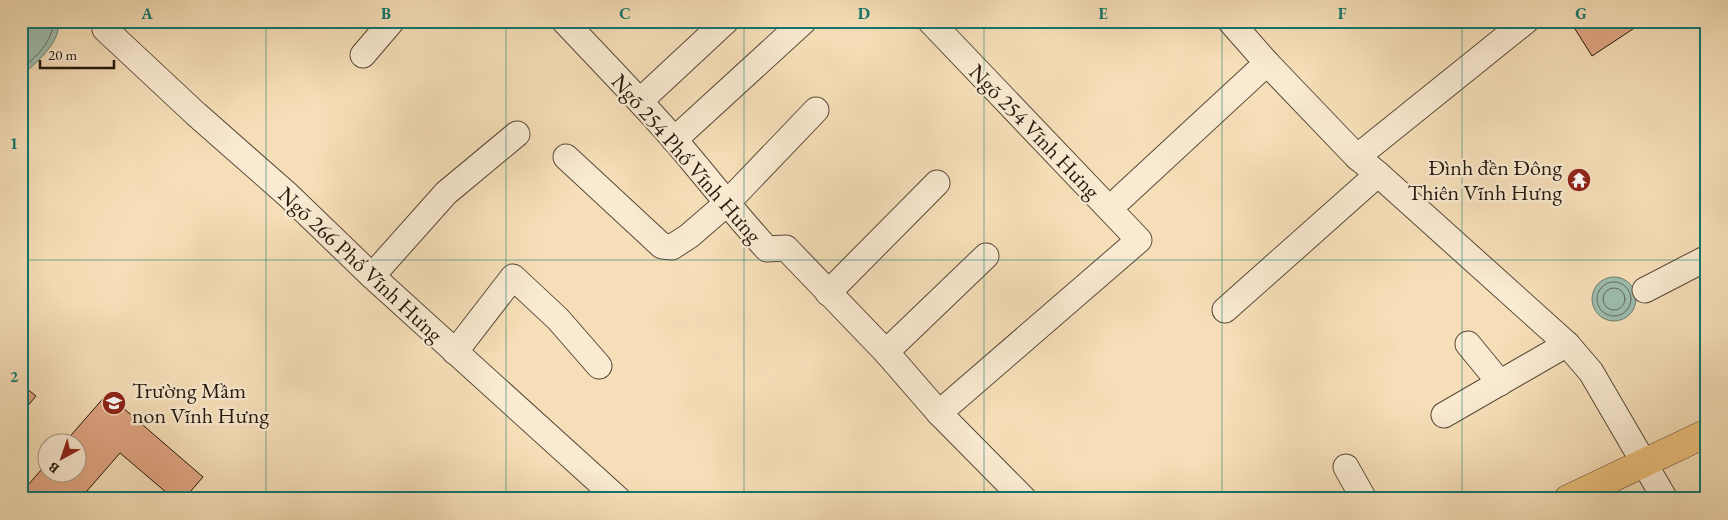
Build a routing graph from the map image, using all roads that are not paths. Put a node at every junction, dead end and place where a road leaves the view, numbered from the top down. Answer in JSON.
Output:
{"nodes":[{"id":1,"x":392,"y":21,"type":"edge"},
{"id":2,"x":564,"y":21,"type":"edge"},
{"id":3,"x":726,"y":21,"type":"edge"},
{"id":4,"x":804,"y":21,"type":"edge"},
{"id":5,"x":930,"y":21,"type":"edge"},
{"id":6,"x":1230,"y":21,"type":"edge"},
{"id":7,"x":1526,"y":21,"type":"edge"},
{"id":8,"x":109,"y":25,"type":"edge"},
{"id":9,"x":363,"y":55,"type":"dead end"},
{"id":10,"x":1267,"y":63,"type":"junction"},
{"id":11,"x":640,"y":101,"type":"junction"},
{"id":12,"x":816,"y":110,"type":"dead end"},
{"id":13,"x":517,"y":134,"type":"dead end"},
{"id":14,"x":674,"y":140,"type":"junction"},
{"id":15,"x":566,"y":157,"type":"dead end"},
{"id":16,"x":1357,"y":157,"type":"junction"},
{"id":17,"x":1378,"y":174,"type":"junction"},
{"id":18,"x":937,"y":183,"type":"dead end"},
{"id":19,"x":1120,"y":198,"type":"dead end"},
{"id":20,"x":726,"y":204,"type":"junction"},
{"id":21,"x":986,"y":256,"type":"dead end"},
{"id":22,"x":1707,"y":258,"type":"edge"},
{"id":23,"x":372,"y":276,"type":"junction"},
{"id":24,"x":1645,"y":290,"type":"dead end"},
{"id":25,"x":828,"y":293,"type":"junction"},
{"id":26,"x":1226,"y":310,"type":"dead end"},
{"id":27,"x":1468,"y":344,"type":"dead end"},
{"id":28,"x":1567,"y":344,"type":"junction"},
{"id":29,"x":455,"y":352,"type":"junction"},
{"id":30,"x":886,"y":352,"type":"junction"},
{"id":31,"x":599,"y":366,"type":"dead end"},
{"id":32,"x":1500,"y":383,"type":"junction"},
{"id":33,"x":938,"y":413,"type":"junction"},
{"id":34,"x":1444,"y":415,"type":"dead end"},
{"id":35,"x":1707,"y":434,"type":"edge"},
{"id":36,"x":1644,"y":462,"type":"junction"},
{"id":37,"x":1346,"y":468,"type":"dead end"},
{"id":38,"x":618,"y":499,"type":"edge"},
{"id":39,"x":1024,"y":499,"type":"edge"},
{"id":40,"x":1364,"y":499,"type":"edge"},
{"id":41,"x":1568,"y":499,"type":"edge"},
{"id":42,"x":1665,"y":499,"type":"edge"}],
"edges":[{"from":1,"to":9,"type":"street"},
{"from":2,"to":11,"type":"street","name":"Ngõ 254 Phố Vĩnh Hưng"},
{"from":3,"to":11,"type":"street"},
{"from":4,"to":14,"type":"street"},
{"from":5,"to":33,"type":"street","name":"Ngõ 254 Vĩnh Hưng"},
{"from":6,"to":10,"type":"street"},
{"from":7,"to":16,"type":"street"},
{"from":8,"to":23,"type":"street","name":"Ngõ 266 Phố Vĩnh Hưng"},
{"from":10,"to":16,"type":"street"},
{"from":10,"to":19,"type":"street"},
{"from":11,"to":14,"type":"street","name":"Ngõ 254 Phố Vĩnh Hưng"},
{"from":12,"to":20,"type":"street"},
{"from":13,"to":23,"type":"street"},
{"from":14,"to":20,"type":"street","name":"Ngõ 254 Phố Vĩnh Hưng"},
{"from":15,"to":20,"type":"street"},
{"from":16,"to":17,"type":"street"},
{"from":17,"to":26,"type":"street"},
{"from":17,"to":28,"type":"street"},
{"from":18,"to":25,"type":"street"},
{"from":20,"to":25,"type":"street","name":"Ngõ 254 Phố Vĩnh Hưng"},
{"from":21,"to":30,"type":"street"},
{"from":22,"to":24,"type":"street"},
{"from":23,"to":29,"type":"street","name":"Ngõ 266 Phố Vĩnh Hưng"},
{"from":25,"to":30,"type":"street","name":"Ngõ 254 Phố Vĩnh Hưng"},
{"from":27,"to":32,"type":"street"},
{"from":28,"to":32,"type":"street"},
{"from":28,"to":36,"type":"street"},
{"from":29,"to":31,"type":"street"},
{"from":29,"to":38,"type":"street","name":"Ngõ 266 Phố Vĩnh Hưng"},
{"from":30,"to":33,"type":"street","name":"Ngõ 254 Phố Vĩnh Hưng"},
{"from":32,"to":34,"type":"street"},
{"from":33,"to":39,"type":"street","name":"Ngõ 254 Phố Vĩnh Hưng"},
{"from":35,"to":36,"type":"main road"},
{"from":36,"to":41,"type":"main road"},
{"from":36,"to":42,"type":"street"},
{"from":37,"to":40,"type":"street"}]}
